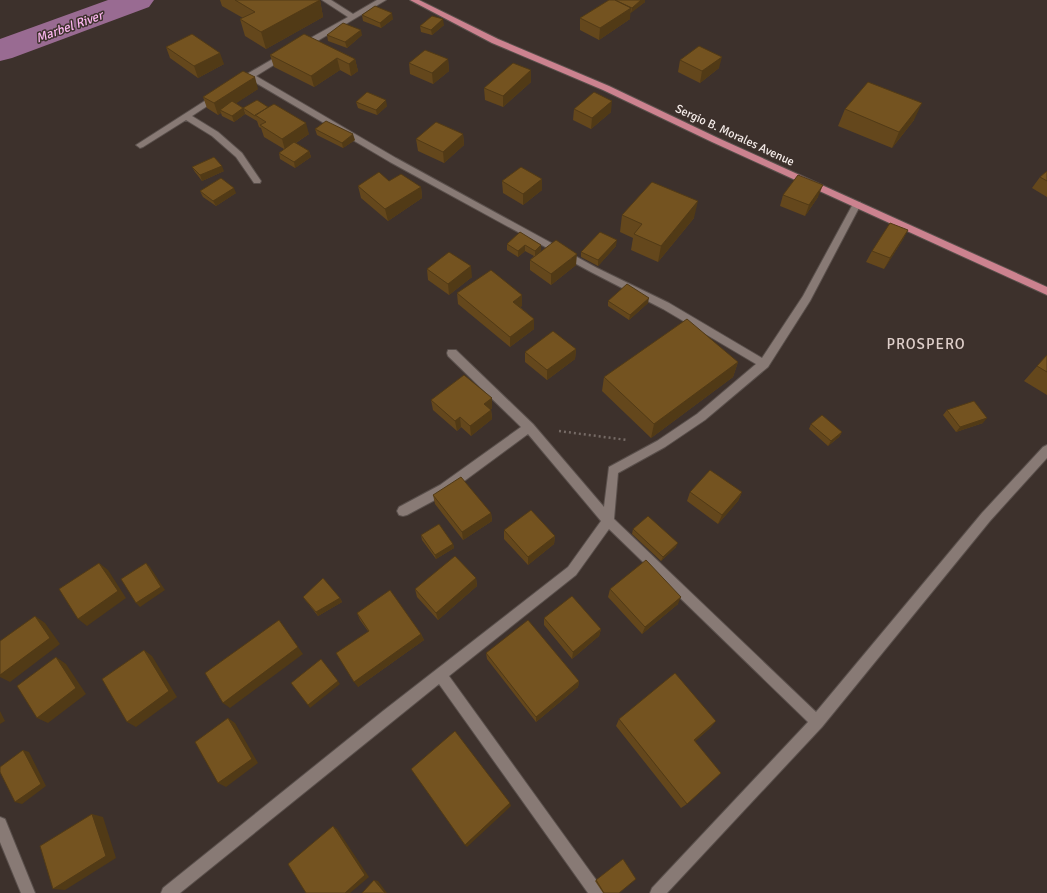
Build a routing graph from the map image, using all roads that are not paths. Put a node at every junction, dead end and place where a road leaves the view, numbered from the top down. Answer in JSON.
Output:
{"nodes":[{"id":1,"x":326,"y":0,"type":"edge"},
{"id":2,"x":382,"y":0,"type":"edge"},
{"id":3,"x":414,"y":0,"type":"edge"},
{"id":4,"x":352,"y":16,"type":"junction"},
{"id":5,"x":250,"y":76,"type":"junction"},
{"id":6,"x":238,"y":84,"type":"edge"},
{"id":7,"x":225,"y":92,"type":"edge"},
{"id":8,"x":186,"y":116,"type":"junction"},
{"id":9,"x":140,"y":145,"type":"dead end"},
{"id":10,"x":257,"y":181,"type":"dead end"},
{"id":11,"x":857,"y":204,"type":"junction"},
{"id":12,"x":1047,"y":291,"type":"edge"},
{"id":13,"x":452,"y":353,"type":"dead end"},
{"id":14,"x":764,"y":364,"type":"junction"},
{"id":15,"x":529,"y":427,"type":"junction"},
{"id":16,"x":1047,"y":450,"type":"edge"},
{"id":17,"x":403,"y":511,"type":"dead end"},
{"id":18,"x":608,"y":521,"type":"junction"},
{"id":19,"x":440,"y":675,"type":"junction"},
{"id":20,"x":817,"y":722,"type":"junction"},
{"id":21,"x":0,"y":824,"type":"edge"},
{"id":22,"x":28,"y":893,"type":"edge"},
{"id":23,"x":168,"y":893,"type":"edge"},
{"id":24,"x":597,"y":893,"type":"edge"},
{"id":25,"x":657,"y":893,"type":"edge"}],
"edges":[{"from":1,"to":4,"type":"street"},
{"from":2,"to":4,"type":"street"},
{"from":3,"to":11,"type":"main road","name":"Sergio B. Morales Avenue"},
{"from":4,"to":5,"type":"street"},
{"from":5,"to":6,"type":"street"},
{"from":5,"to":14,"type":"street"},
{"from":7,"to":8,"type":"street"},
{"from":8,"to":9,"type":"street"},
{"from":8,"to":10,"type":"street"},
{"from":11,"to":12,"type":"main road","name":"Sergio B. Morales Avenue"},
{"from":11,"to":14,"type":"street"},
{"from":13,"to":15,"type":"street"},
{"from":14,"to":18,"type":"street"},
{"from":15,"to":17,"type":"street"},
{"from":15,"to":18,"type":"street"},
{"from":16,"to":20,"type":"street"},
{"from":18,"to":19,"type":"street"},
{"from":18,"to":20,"type":"street"},
{"from":19,"to":23,"type":"street"},
{"from":19,"to":24,"type":"street"},
{"from":20,"to":25,"type":"street"},
{"from":21,"to":22,"type":"street"}]}
